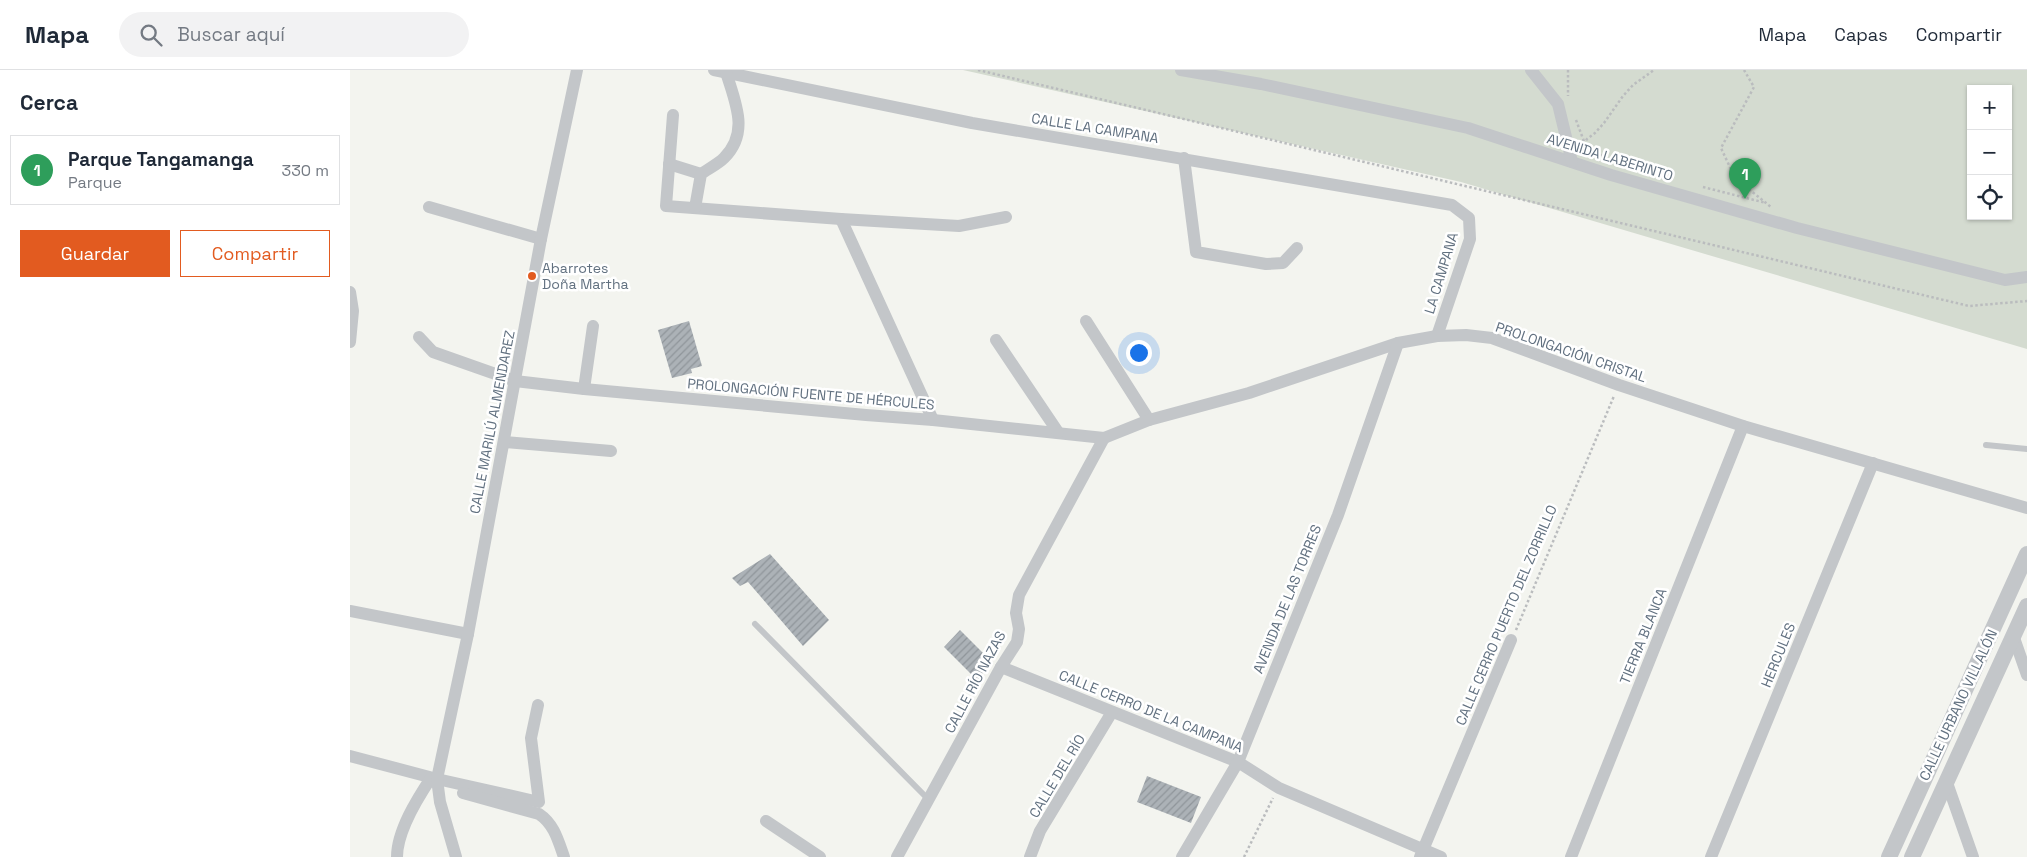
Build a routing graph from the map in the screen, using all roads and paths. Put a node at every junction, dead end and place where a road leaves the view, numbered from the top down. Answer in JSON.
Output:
{"nodes":[{"id":1,"x":577,"y":70,"type":"edge"},
{"id":2,"x":978,"y":70,"type":"edge"},
{"id":3,"x":1181,"y":70,"type":"edge"},
{"id":4,"x":1531,"y":70,"type":"edge"},
{"id":5,"x":1568,"y":70,"type":"edge"},
{"id":6,"x":1654,"y":70,"type":"edge"},
{"id":7,"x":1744,"y":70,"type":"edge"},
{"id":8,"x":720,"y":71,"type":"edge"},
{"id":9,"x":1569,"y":100,"type":"dead end"},
{"id":10,"x":673,"y":115,"type":"dead end"},
{"id":11,"x":1575,"y":118,"type":"dead end"},
{"id":12,"x":1585,"y":144,"type":"junction"},
{"id":13,"x":1184,"y":158,"type":"junction"},
{"id":14,"x":1572,"y":162,"type":"junction"},
{"id":15,"x":669,"y":164,"type":"junction"},
{"id":16,"x":1616,"y":164,"type":"dead end"},
{"id":17,"x":701,"y":174,"type":"junction"},
{"id":18,"x":1700,"y":186,"type":"dead end"},
{"id":19,"x":1766,"y":203,"type":"junction"},
{"id":20,"x":429,"y":207,"type":"dead end"},
{"id":21,"x":695,"y":208,"type":"junction"},
{"id":22,"x":1774,"y":209,"type":"dead end"},
{"id":23,"x":1006,"y":217,"type":"dead end"},
{"id":24,"x":1469,"y":218,"type":"joint"},
{"id":25,"x":841,"y":220,"type":"junction"},
{"id":26,"x":542,"y":238,"type":"junction"},
{"id":27,"x":1297,"y":248,"type":"dead end"},
{"id":28,"x":2027,"y":277,"type":"edge"},
{"id":29,"x":350,"y":292,"type":"edge"},
{"id":30,"x":2027,"y":301,"type":"edge"},
{"id":31,"x":1086,"y":321,"type":"dead end"},
{"id":32,"x":593,"y":326,"type":"dead end"},
{"id":33,"x":1437,"y":336,"type":"junction"},
{"id":34,"x":419,"y":337,"type":"dead end"},
{"id":35,"x":996,"y":340,"type":"dead end"},
{"id":36,"x":350,"y":342,"type":"edge"},
{"id":37,"x":1398,"y":343,"type":"junction"},
{"id":38,"x":516,"y":381,"type":"junction"},
{"id":39,"x":1619,"y":385,"type":"junction"},
{"id":40,"x":584,"y":389,"type":"junction"},
{"id":41,"x":933,"y":420,"type":"junction"},
{"id":42,"x":1149,"y":420,"type":"junction"},
{"id":43,"x":1743,"y":426,"type":"junction"},
{"id":44,"x":1058,"y":432,"type":"junction"},
{"id":45,"x":1104,"y":438,"type":"junction"},
{"id":46,"x":504,"y":442,"type":"junction"},
{"id":47,"x":1986,"y":446,"type":"dead end"},
{"id":48,"x":2027,"y":449,"type":"edge"},
{"id":49,"x":611,"y":451,"type":"dead end"},
{"id":50,"x":1873,"y":463,"type":"junction"},
{"id":51,"x":2027,"y":508,"type":"edge"},
{"id":52,"x":2027,"y":554,"type":"edge"},
{"id":53,"x":2027,"y":606,"type":"edge"},
{"id":54,"x":350,"y":611,"type":"edge"},
{"id":55,"x":755,"y":624,"type":"dead end"},
{"id":56,"x":468,"y":634,"type":"junction"},
{"id":57,"x":2013,"y":635,"type":"junction"},
{"id":58,"x":1511,"y":640,"type":"joint"},
{"id":59,"x":1001,"y":667,"type":"junction"},
{"id":60,"x":2027,"y":674,"type":"edge"},
{"id":61,"x":538,"y":705,"type":"dead end"},
{"id":62,"x":1112,"y":712,"type":"junction"},
{"id":63,"x":350,"y":756,"type":"edge"},
{"id":64,"x":1238,"y":762,"type":"junction"},
{"id":65,"x":1946,"y":780,"type":"junction"},
{"id":66,"x":435,"y":781,"type":"junction"},
{"id":67,"x":1278,"y":788,"type":"junction"},
{"id":68,"x":928,"y":799,"type":"junction"},
{"id":69,"x":766,"y":821,"type":"dead end"},
{"id":70,"x":1422,"y":853,"type":"edge"},
{"id":71,"x":899,"y":856,"type":"edge"},
{"id":72,"x":397,"y":857,"type":"edge"},
{"id":73,"x":456,"y":857,"type":"edge"},
{"id":74,"x":564,"y":857,"type":"edge"},
{"id":75,"x":820,"y":857,"type":"edge"},
{"id":76,"x":1030,"y":857,"type":"edge"},
{"id":77,"x":1182,"y":857,"type":"edge"},
{"id":78,"x":1244,"y":857,"type":"edge"},
{"id":79,"x":1441,"y":857,"type":"edge"},
{"id":80,"x":1571,"y":857,"type":"edge"},
{"id":81,"x":1711,"y":857,"type":"edge"},
{"id":82,"x":1889,"y":857,"type":"edge"},
{"id":83,"x":1912,"y":857,"type":"edge"},
{"id":84,"x":1973,"y":857,"type":"edge"}],
"edges":[{"from":1,"to":26,"type":"street","name":"CALLE MARILÚ ALMENDAREZ"},
{"from":2,"to":30,"type":"path"},
{"from":3,"to":14,"type":"street","name":"AVENIDA LABERINTO"},
{"from":4,"to":14,"type":"street"},
{"from":5,"to":9,"type":"path"},
{"from":6,"to":12,"type":"path"},
{"from":7,"to":19,"type":"path"},
{"from":8,"to":13,"type":"street","name":"CALLE LA CAMPANA"},
{"from":8,"to":17,"type":"street"},
{"from":10,"to":15,"type":"street"},
{"from":11,"to":12,"type":"path"},
{"from":12,"to":14,"type":"path"},
{"from":12,"to":16,"type":"path"},
{"from":13,"to":24,"type":"street","name":"CALLE LA CAMPANA"},
{"from":13,"to":27,"type":"street"},
{"from":14,"to":28,"type":"street","name":"AVENIDA LABERINTO"},
{"from":15,"to":17,"type":"street"},
{"from":15,"to":21,"type":"street"},
{"from":17,"to":21,"type":"street"},
{"from":18,"to":19,"type":"path"},
{"from":19,"to":22,"type":"path"},
{"from":20,"to":26,"type":"street"},
{"from":21,"to":25,"type":"street"},
{"from":23,"to":25,"type":"street"},
{"from":24,"to":33,"type":"street","name":"LA CAMPANA"},
{"from":25,"to":41,"type":"street"},
{"from":26,"to":38,"type":"street","name":"CALLE MARILÚ ALMENDAREZ"},
{"from":29,"to":36,"type":"street"},
{"from":31,"to":42,"type":"street"},
{"from":32,"to":40,"type":"street"},
{"from":33,"to":37,"type":"street","name":"PROLONGACIÓN CRISTAL"},
{"from":33,"to":39,"type":"street","name":"PROLONGACIÓN CRISTAL"},
{"from":34,"to":38,"type":"street","name":"PROLONGACIÓN FUENTE DE HÉRCULES"},
{"from":35,"to":44,"type":"street"},
{"from":37,"to":42,"type":"street","name":"PROLONGACIÓN CRISTAL"},
{"from":37,"to":64,"type":"street","name":"AVENIDA DE LAS TORRES"},
{"from":38,"to":40,"type":"street","name":"PROLONGACIÓN FUENTE DE HÉRCULES"},
{"from":38,"to":46,"type":"street","name":"CALLE MARILÚ ALMENDAREZ"},
{"from":39,"to":43,"type":"street","name":"PROLONGACIÓN CRISTAL"},
{"from":39,"to":58,"type":"path","name":"CALLE CERRO PUERTO DEL ZORRILLO"},
{"from":40,"to":41,"type":"street","name":"PROLONGACIÓN FUENTE DE HÉRCULES"},
{"from":41,"to":44,"type":"street","name":"PROLONGACIÓN FUENTE DE HÉRCULES"},
{"from":42,"to":45,"type":"street","name":"PROLONGACIÓN CRISTAL"},
{"from":43,"to":50,"type":"street","name":"PROLONGACIÓN CRISTAL"},
{"from":43,"to":80,"type":"street","name":"TIERRA BLANCA"},
{"from":44,"to":45,"type":"street","name":"PROLONGACIÓN FUENTE DE HÉRCULES"},
{"from":45,"to":59,"type":"street","name":"CALLE RÍO NAZAS"},
{"from":46,"to":49,"type":"street"},
{"from":46,"to":56,"type":"street","name":"CALLE MARILÚ ALMENDAREZ"},
{"from":47,"to":48,"type":"lane"},
{"from":50,"to":51,"type":"street","name":"PROLONGACIÓN CRISTAL"},
{"from":50,"to":81,"type":"street","name":"HERCULES"},
{"from":52,"to":82,"type":"street","name":"CALLE URBANO VILLALÓN"},
{"from":53,"to":57,"type":"street","name":"CALLE URBANO VILLALÓN"},
{"from":54,"to":56,"type":"street"},
{"from":55,"to":68,"type":"lane"},
{"from":56,"to":66,"type":"street","name":"CALLE MARILÚ ALMENDAREZ"},
{"from":57,"to":60,"type":"street"},
{"from":57,"to":65,"type":"street","name":"CALLE URBANO VILLALÓN"},
{"from":58,"to":70,"type":"street","name":"CALLE CERRO PUERTO DEL ZORRILLO"},
{"from":59,"to":62,"type":"street","name":"CALLE CERRO DE LA CAMPANA"},
{"from":59,"to":68,"type":"street","name":"CALLE RÍO NAZAS"},
{"from":61,"to":66,"type":"street"},
{"from":62,"to":64,"type":"street","name":"CALLE CERRO DE LA CAMPANA"},
{"from":62,"to":76,"type":"street","name":"CALLE DEL RÍO"},
{"from":63,"to":66,"type":"street"},
{"from":64,"to":67,"type":"street","name":"CALLE CERRO DE LA CAMPANA"},
{"from":64,"to":77,"type":"street","name":"AVENIDA DE LAS TORRES"},
{"from":65,"to":83,"type":"street","name":"CALLE URBANO VILLALÓN"},
{"from":65,"to":84,"type":"street"},
{"from":66,"to":72,"type":"street"},
{"from":66,"to":73,"type":"street"},
{"from":66,"to":74,"type":"street"},
{"from":67,"to":70,"type":"street","name":"CALLE CERRO DE LA CAMPANA"},
{"from":67,"to":78,"type":"path"},
{"from":68,"to":71,"type":"street","name":"CALLE RÍO NAZAS"},
{"from":69,"to":75,"type":"street"},
{"from":70,"to":79,"type":"street"}]}
